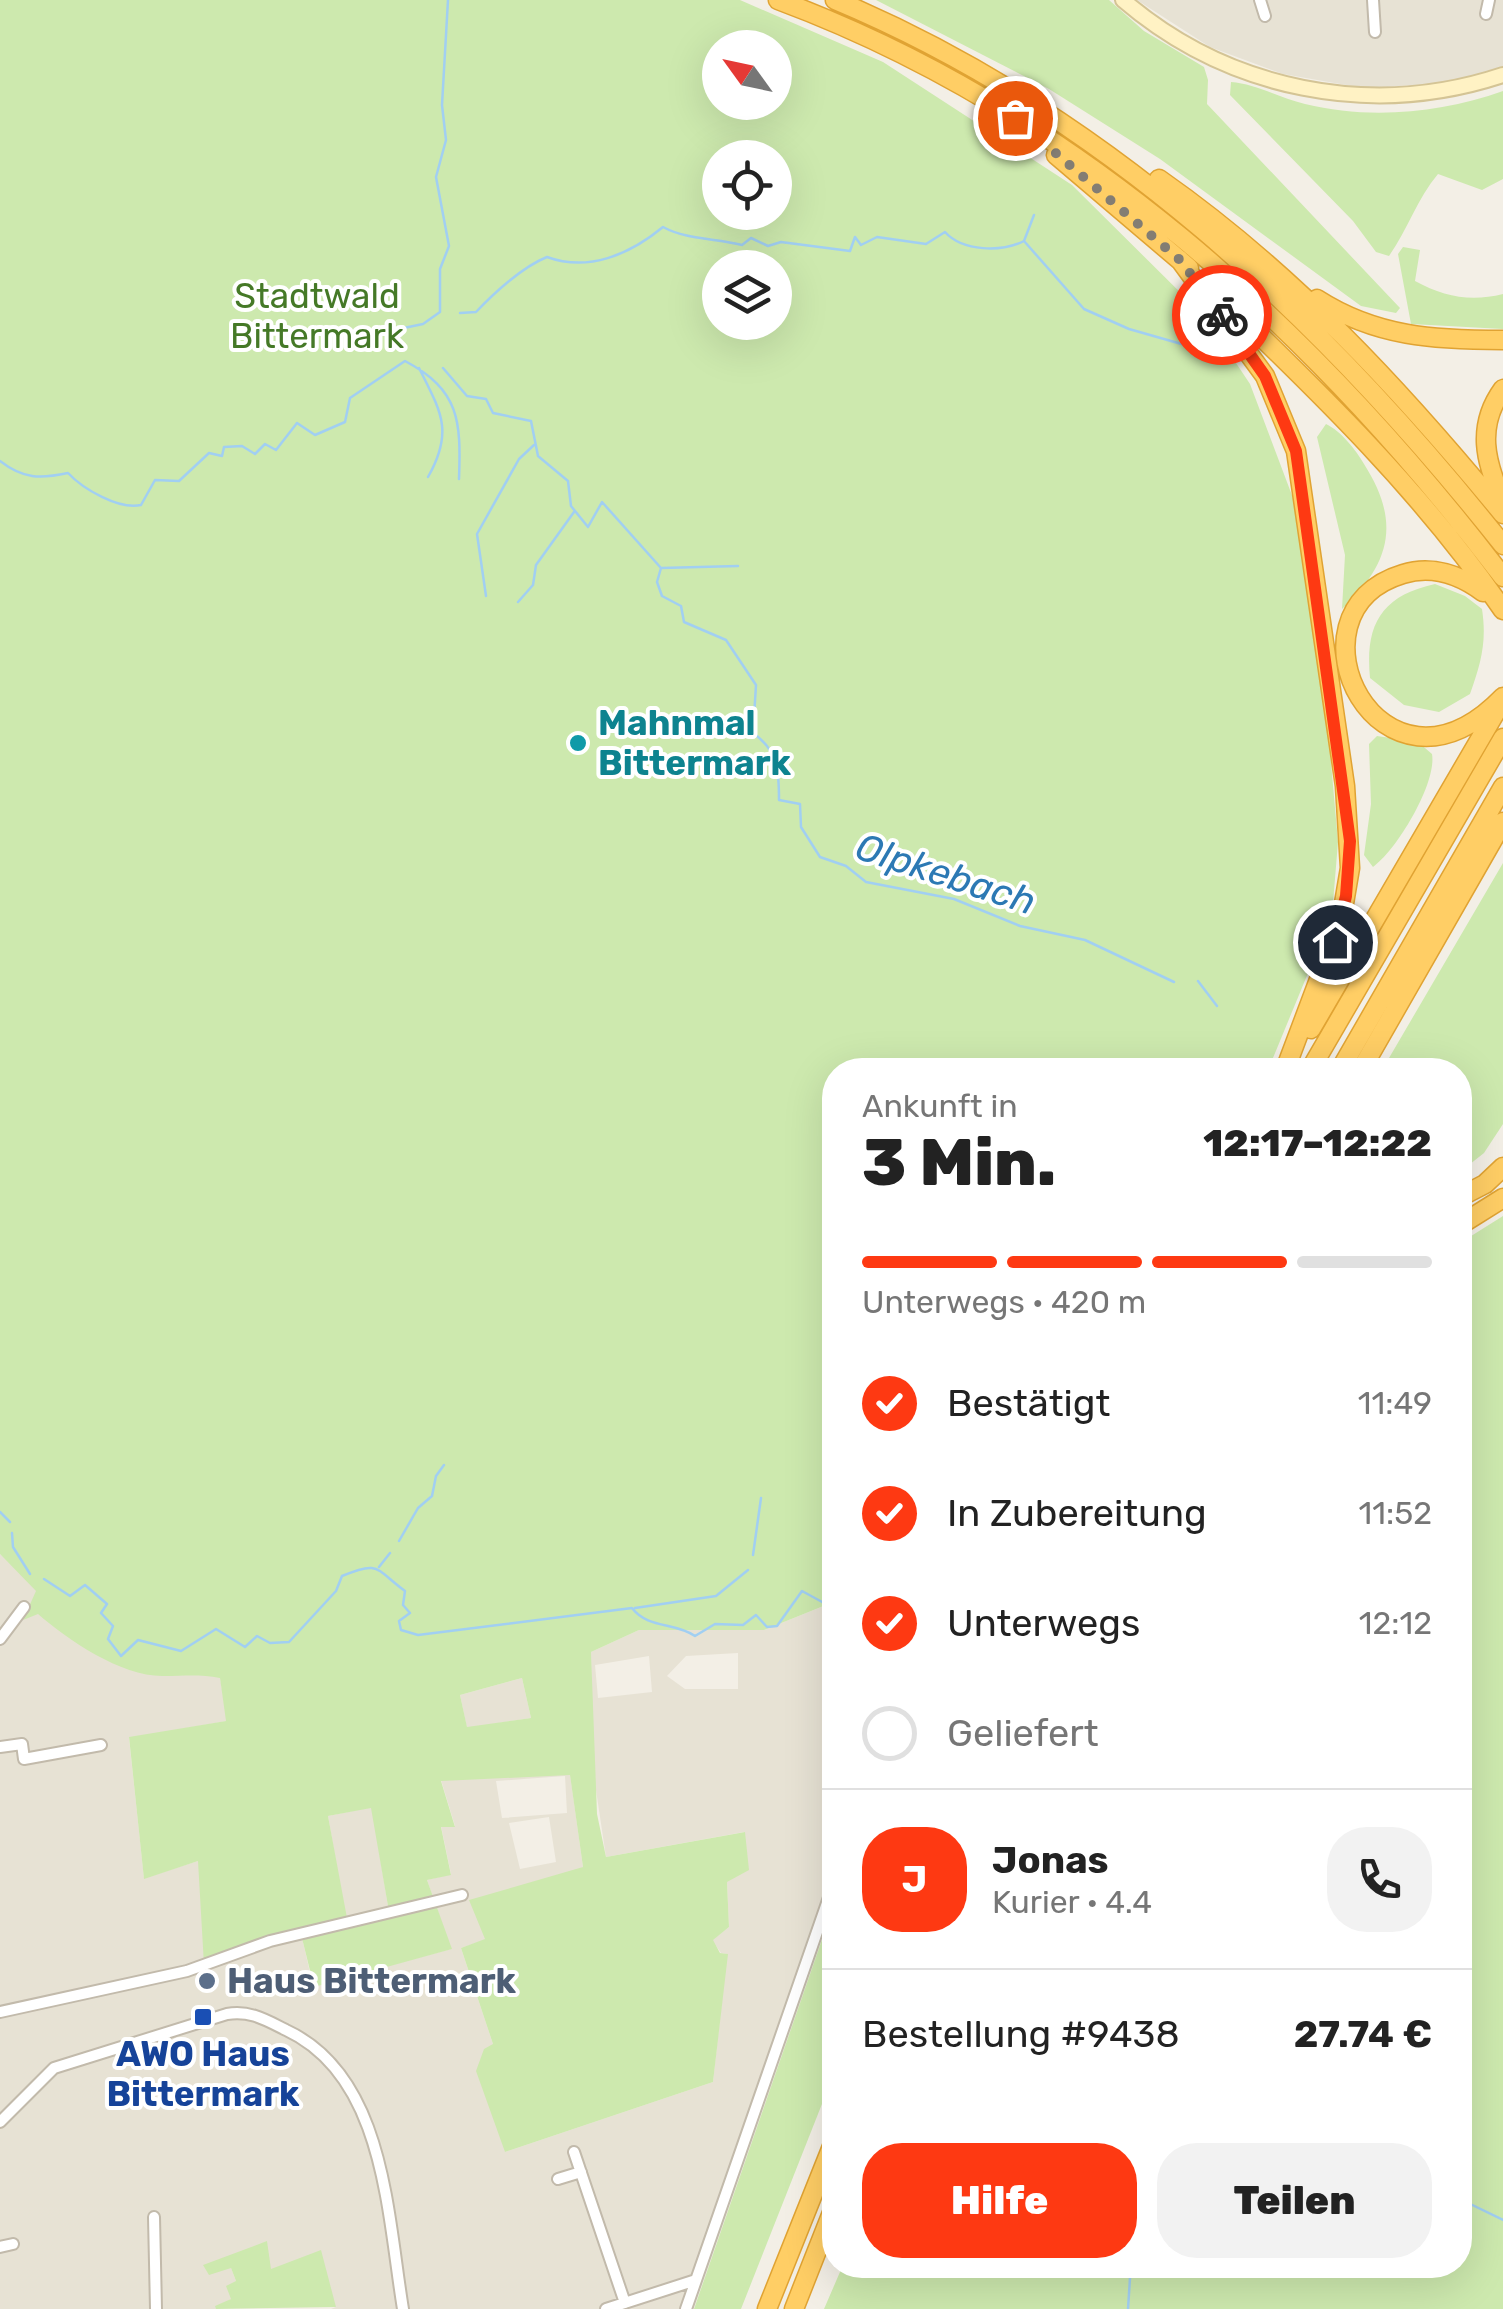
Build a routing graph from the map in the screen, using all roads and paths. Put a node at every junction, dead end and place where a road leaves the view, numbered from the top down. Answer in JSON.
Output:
{"nodes":[{"id":1,"x":778,"y":0,"type":"edge"},
{"id":2,"x":835,"y":0,"type":"edge"},
{"id":3,"x":1123,"y":0,"type":"edge"},
{"id":4,"x":1260,"y":0,"type":"edge"},
{"id":5,"x":1374,"y":0,"type":"edge"},
{"id":6,"x":1489,"y":0,"type":"edge"},
{"id":7,"x":1486,"y":14,"type":"dead end"},
{"id":8,"x":1265,"y":16,"type":"dead end"},
{"id":9,"x":1375,"y":32,"type":"dead end"},
{"id":10,"x":1503,"y":75,"type":"edge"},
{"id":11,"x":1014,"y":91,"type":"junction"},
{"id":12,"x":1015,"y":118,"type":"junction"},
{"id":13,"x":1180,"y":260,"type":"junction"},
{"id":14,"x":1284,"y":278,"type":"junction"},
{"id":15,"x":1503,"y":340,"type":"edge"},
{"id":16,"x":1503,"y":389,"type":"edge"},
{"id":17,"x":1503,"y":501,"type":"edge"},
{"id":18,"x":1503,"y":514,"type":"edge"},
{"id":19,"x":1503,"y":545,"type":"edge"},
{"id":20,"x":1503,"y":577,"type":"edge"},
{"id":21,"x":1503,"y":613,"type":"edge"},
{"id":22,"x":1503,"y":699,"type":"edge"},
{"id":23,"x":1503,"y":738,"type":"edge"},
{"id":24,"x":1503,"y":787,"type":"edge"},
{"id":25,"x":1503,"y":822,"type":"edge"},
{"id":26,"x":1291,"y":1058,"type":"edge"},
{"id":27,"x":1294,"y":1058,"type":"edge"},
{"id":28,"x":1317,"y":1058,"type":"edge"},
{"id":29,"x":1347,"y":1058,"type":"edge"},
{"id":30,"x":1368,"y":1058,"type":"edge"},
{"id":31,"x":1503,"y":1167,"type":"edge"},
{"id":32,"x":1472,"y":1192,"type":"edge"},
{"id":33,"x":1503,"y":1198,"type":"edge"},
{"id":34,"x":1472,"y":1217,"type":"edge"},
{"id":35,"x":24,"y":1607,"type":"dead end"},
{"id":36,"x":1,"y":1631,"type":"edge"},
{"id":37,"x":101,"y":1745,"type":"dead end"},
{"id":38,"x":0,"y":1747,"type":"edge"},
{"id":39,"x":462,"y":1895,"type":"dead end"},
{"id":40,"x":822,"y":1917,"type":"edge"},
{"id":41,"x":0,"y":2012,"type":"edge"},
{"id":42,"x":0,"y":2122,"type":"edge"},
{"id":43,"x":574,"y":2152,"type":"dead end"},
{"id":44,"x":581,"y":2172,"type":"junction"},
{"id":45,"x":822,"y":2172,"type":"edge"},
{"id":46,"x":558,"y":2179,"type":"dead end"},
{"id":47,"x":154,"y":2216,"type":"dead end"},
{"id":48,"x":822,"y":2239,"type":"edge"},
{"id":49,"x":13,"y":2244,"type":"dead end"},
{"id":50,"x":0,"y":2247,"type":"edge"},
{"id":51,"x":696,"y":2280,"type":"junction"},
{"id":52,"x":625,"y":2303,"type":"junction"},
{"id":53,"x":156,"y":2309,"type":"edge"},
{"id":54,"x":403,"y":2309,"type":"edge"},
{"id":55,"x":606,"y":2309,"type":"edge"},
{"id":56,"x":686,"y":2309,"type":"edge"},
{"id":57,"x":767,"y":2309,"type":"edge"},
{"id":58,"x":794,"y":2309,"type":"edge"}],
"edges":[{"from":1,"to":12,"type":"highway"},
{"from":2,"to":11,"type":"highway"},
{"from":3,"to":10,"type":"street"},
{"from":4,"to":8,"type":"street"},
{"from":5,"to":9,"type":"street"},
{"from":6,"to":7,"type":"street"},
{"from":11,"to":14,"type":"highway"},
{"from":11,"to":19,"type":"highway"},
{"from":12,"to":13,"type":"highway"},
{"from":12,"to":20,"type":"highway"},
{"from":13,"to":21,"type":"highway"},
{"from":13,"to":26,"type":"highway"},
{"from":14,"to":15,"type":"highway"},
{"from":14,"to":18,"type":"highway"},
{"from":16,"to":17,"type":"highway"},
{"from":21,"to":22,"type":"highway"},
{"from":22,"to":27,"type":"highway"},
{"from":23,"to":28,"type":"highway"},
{"from":24,"to":29,"type":"highway"},
{"from":25,"to":30,"type":"highway"},
{"from":31,"to":32,"type":"highway"},
{"from":33,"to":34,"type":"highway"},
{"from":35,"to":36,"type":"street"},
{"from":37,"to":38,"type":"street"},
{"from":39,"to":41,"type":"street"},
{"from":40,"to":51,"type":"street"},
{"from":42,"to":54,"type":"street"},
{"from":43,"to":44,"type":"street"},
{"from":44,"to":46,"type":"street"},
{"from":44,"to":52,"type":"street"},
{"from":45,"to":57,"type":"highway"},
{"from":47,"to":53,"type":"street"},
{"from":48,"to":58,"type":"highway"},
{"from":49,"to":50,"type":"street"},
{"from":51,"to":52,"type":"street"},
{"from":51,"to":56,"type":"street"},
{"from":52,"to":55,"type":"street"}]}
